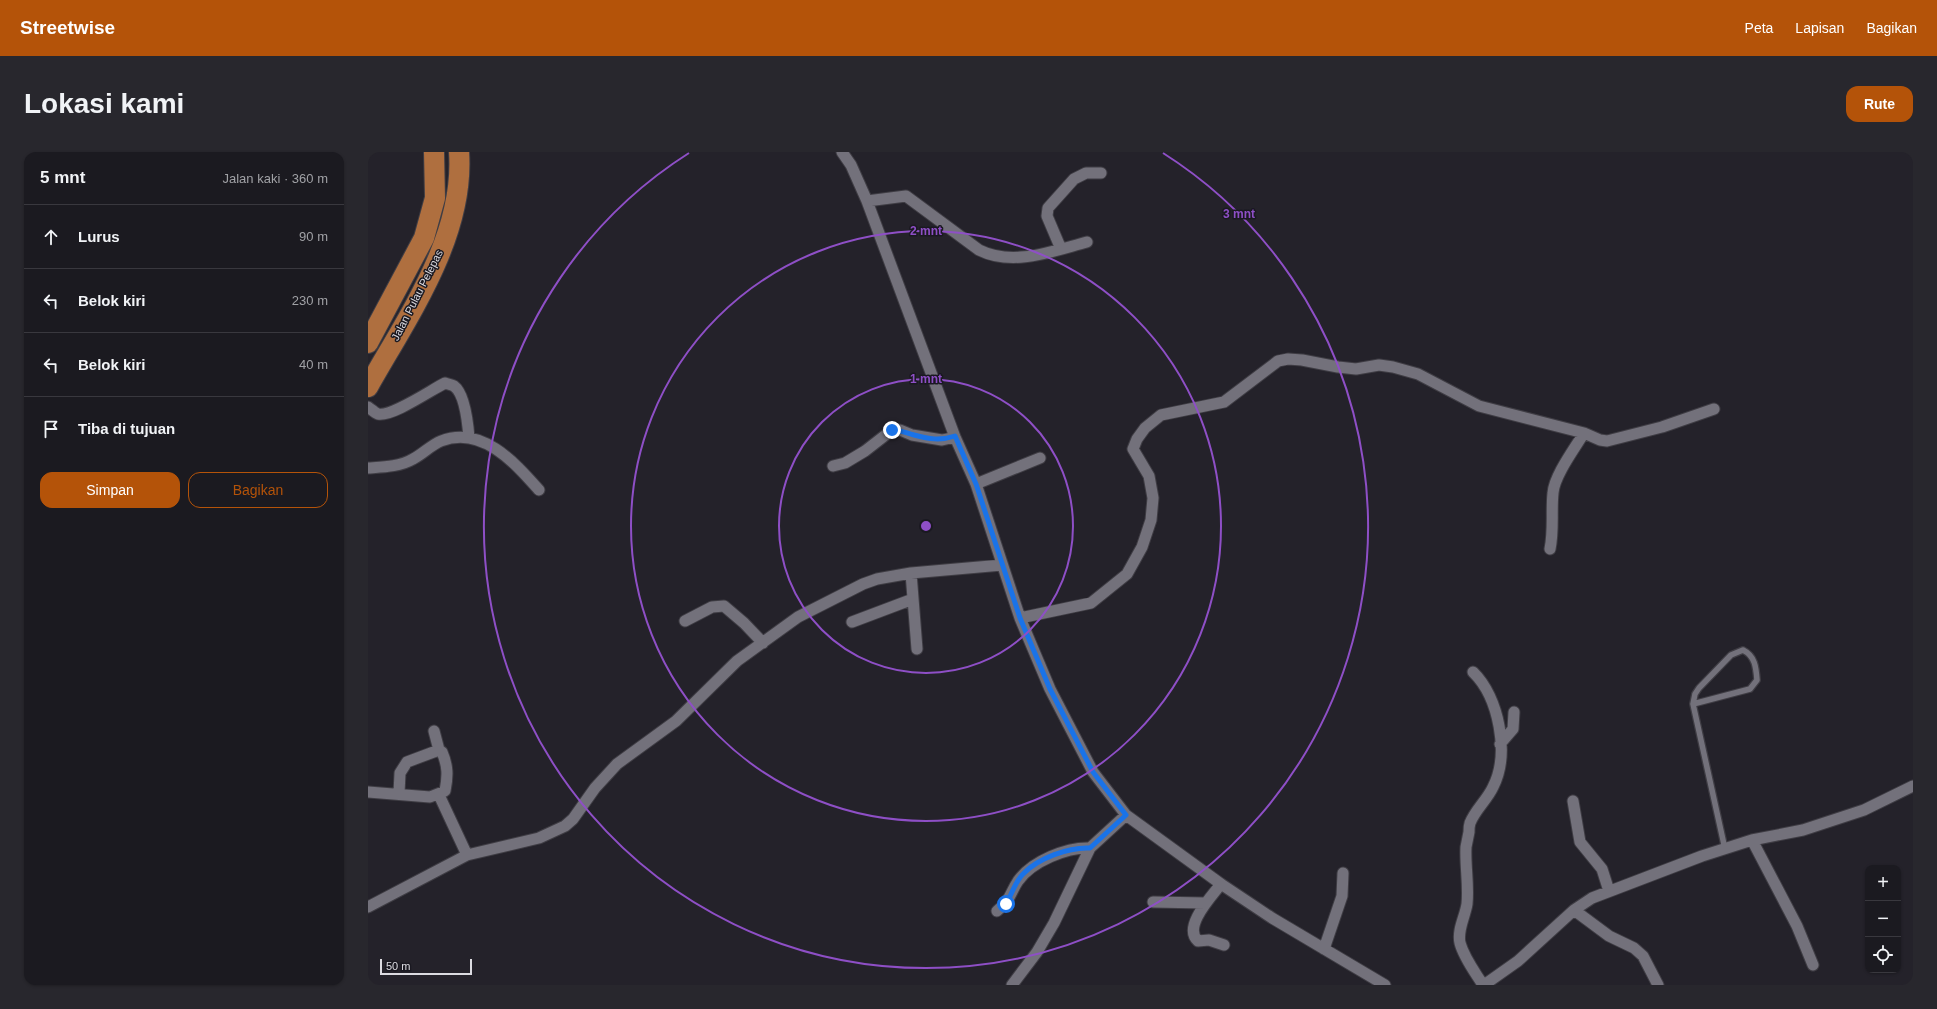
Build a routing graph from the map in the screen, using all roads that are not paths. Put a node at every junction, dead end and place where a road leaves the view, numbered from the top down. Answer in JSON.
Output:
{"nodes":[{"id":1,"x":434,"y":152,"type":"edge"},
{"id":2,"x":459,"y":152,"type":"edge"},
{"id":3,"x":842,"y":152,"type":"edge"},
{"id":4,"x":1100,"y":172,"type":"dead end"},
{"id":5,"x":867,"y":201,"type":"junction"},
{"id":6,"x":1087,"y":242,"type":"dead end"},
{"id":7,"x":1061,"y":249,"type":"junction"},
{"id":8,"x":368,"y":343,"type":"edge"},
{"id":9,"x":368,"y":387,"type":"edge"},
{"id":10,"x":368,"y":407,"type":"edge"},
{"id":11,"x":1714,"y":409,"type":"dead end"},
{"id":12,"x":1584,"y":433,"type":"junction"},
{"id":13,"x":955,"y":436,"type":"junction"},
{"id":14,"x":469,"y":438,"type":"junction"},
{"id":15,"x":1040,"y":458,"type":"dead end"},
{"id":16,"x":833,"y":466,"type":"dead end"},
{"id":17,"x":368,"y":468,"type":"edge"},
{"id":18,"x":976,"y":484,"type":"junction"},
{"id":19,"x":539,"y":490,"type":"dead end"},
{"id":20,"x":1550,"y":549,"type":"dead end"},
{"id":21,"x":1002,"y":565,"type":"junction"},
{"id":22,"x":911,"y":573,"type":"junction"},
{"id":23,"x":913,"y":599,"type":"junction"},
{"id":24,"x":1020,"y":618,"type":"junction"},
{"id":25,"x":685,"y":621,"type":"dead end"},
{"id":26,"x":852,"y":622,"type":"dead end"},
{"id":27,"x":763,"y":643,"type":"junction"},
{"id":28,"x":917,"y":649,"type":"dead end"},
{"id":29,"x":1472,"y":672,"type":"dead end"},
{"id":30,"x":1693,"y":704,"type":"junction"},
{"id":31,"x":1514,"y":712,"type":"dead end"},
{"id":32,"x":434,"y":731,"type":"dead end"},
{"id":33,"x":1500,"y":744,"type":"junction"},
{"id":34,"x":440,"y":750,"type":"junction"},
{"id":35,"x":1913,"y":786,"type":"edge"},
{"id":36,"x":368,"y":792,"type":"edge"},
{"id":37,"x":400,"y":793,"type":"junction"},
{"id":38,"x":439,"y":795,"type":"junction"},
{"id":39,"x":1573,"y":801,"type":"dead end"},
{"id":40,"x":1126,"y":815,"type":"junction"},
{"id":41,"x":1752,"y":840,"type":"junction"},
{"id":42,"x":1090,"y":848,"type":"junction"},
{"id":43,"x":1726,"y":849,"type":"junction"},
{"id":44,"x":467,"y":855,"type":"junction"},
{"id":45,"x":1343,"y":873,"type":"dead end"},
{"id":46,"x":1221,"y":884,"type":"junction"},
{"id":47,"x":1609,"y":891,"type":"junction"},
{"id":48,"x":1153,"y":902,"type":"dead end"},
{"id":49,"x":1205,"y":903,"type":"junction"},
{"id":50,"x":368,"y":907,"type":"edge"},
{"id":51,"x":1574,"y":910,"type":"junction"},
{"id":52,"x":998,"y":911,"type":"dead end"},
{"id":53,"x":1224,"y":945,"type":"dead end"},
{"id":54,"x":1324,"y":949,"type":"junction"},
{"id":55,"x":1813,"y":965,"type":"dead end"},
{"id":56,"x":1012,"y":985,"type":"edge"},
{"id":57,"x":1385,"y":985,"type":"edge"},
{"id":58,"x":1484,"y":985,"type":"edge"},
{"id":59,"x":1658,"y":985,"type":"edge"}],
"edges":[{"from":1,"to":8,"type":"highway","name":"Jalan Pulau Pelepas"},
{"from":2,"to":9,"type":"highway","name":"Jalan Pulau Pelepas"},
{"from":3,"to":5,"type":"street"},
{"from":4,"to":7,"type":"street"},
{"from":5,"to":7,"type":"street"},
{"from":5,"to":13,"type":"street"},
{"from":6,"to":7,"type":"street"},
{"from":10,"to":14,"type":"street"},
{"from":11,"to":12,"type":"street"},
{"from":12,"to":20,"type":"street"},
{"from":12,"to":24,"type":"street"},
{"from":13,"to":16,"type":"street"},
{"from":13,"to":18,"type":"street"},
{"from":14,"to":17,"type":"street"},
{"from":14,"to":19,"type":"street"},
{"from":15,"to":18,"type":"street"},
{"from":18,"to":21,"type":"street"},
{"from":21,"to":22,"type":"street"},
{"from":21,"to":24,"type":"street"},
{"from":22,"to":23,"type":"street"},
{"from":22,"to":27,"type":"street"},
{"from":23,"to":26,"type":"street"},
{"from":23,"to":28,"type":"street"},
{"from":24,"to":40,"type":"street"},
{"from":25,"to":27,"type":"street"},
{"from":27,"to":44,"type":"street"},
{"from":29,"to":33,"type":"street"},
{"from":30,"to":30,"type":"lane"},
{"from":30,"to":43,"type":"lane"},
{"from":31,"to":33,"type":"street"},
{"from":32,"to":34,"type":"street"},
{"from":33,"to":58,"type":"street"},
{"from":34,"to":37,"type":"street"},
{"from":34,"to":38,"type":"street"},
{"from":35,"to":41,"type":"street"},
{"from":36,"to":37,"type":"street"},
{"from":37,"to":38,"type":"street"},
{"from":38,"to":44,"type":"street"},
{"from":39,"to":47,"type":"street"},
{"from":40,"to":42,"type":"street"},
{"from":40,"to":46,"type":"street"},
{"from":41,"to":43,"type":"street"},
{"from":41,"to":55,"type":"street"},
{"from":42,"to":52,"type":"street"},
{"from":42,"to":56,"type":"street"},
{"from":43,"to":47,"type":"street"},
{"from":44,"to":50,"type":"street"},
{"from":45,"to":54,"type":"street"},
{"from":46,"to":49,"type":"street"},
{"from":46,"to":54,"type":"street"},
{"from":47,"to":51,"type":"street"},
{"from":48,"to":49,"type":"street"},
{"from":49,"to":53,"type":"street"},
{"from":51,"to":58,"type":"street"},
{"from":51,"to":59,"type":"street"},
{"from":54,"to":57,"type":"street"}]}
